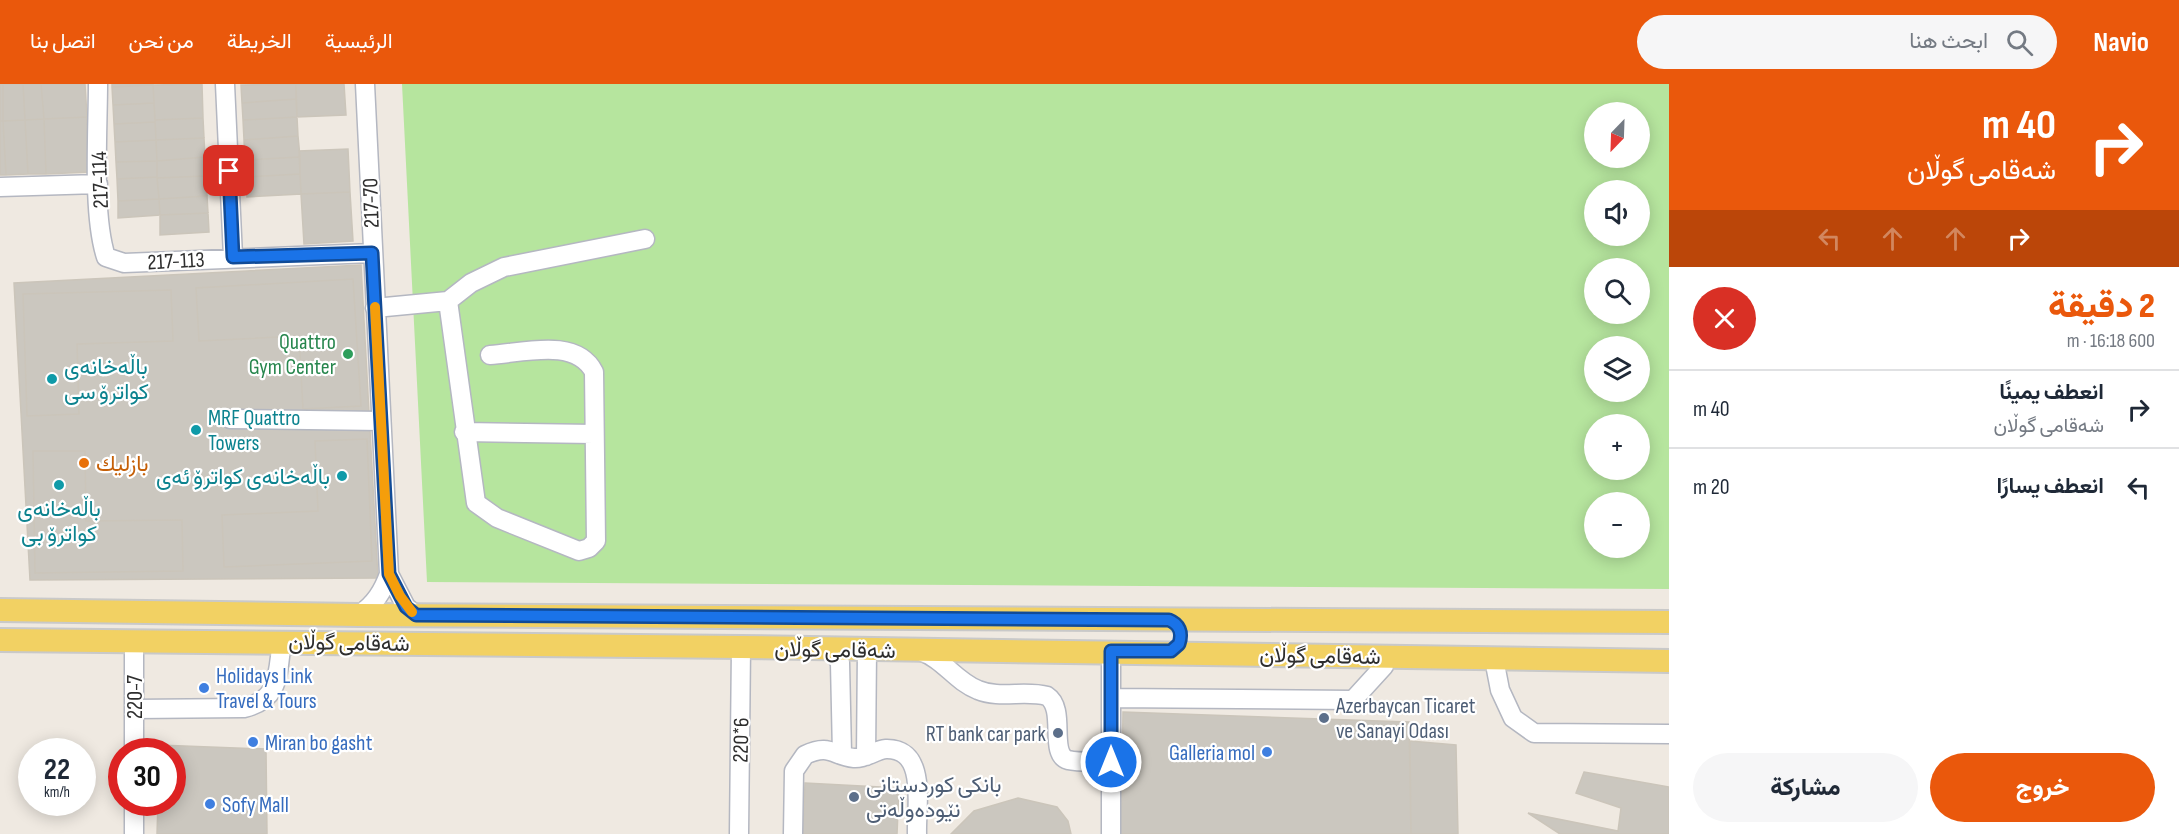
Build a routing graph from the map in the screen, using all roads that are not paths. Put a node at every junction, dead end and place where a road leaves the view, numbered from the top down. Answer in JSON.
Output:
{"nodes":[{"id":1,"x":98,"y":84,"type":"edge"},
{"id":2,"x":225,"y":84,"type":"edge"},
{"id":3,"x":365,"y":84,"type":"edge"},
{"id":4,"x":98,"y":184,"type":"junction"},
{"id":5,"x":0,"y":187,"type":"edge"},
{"id":6,"x":645,"y":239,"type":"dead end"},
{"id":7,"x":372,"y":253,"type":"junction"},
{"id":8,"x":233,"y":257,"type":"junction"},
{"id":9,"x":123,"y":263,"type":"joint"},
{"id":10,"x":448,"y":301,"type":"junction"},
{"id":11,"x":375,"y":309,"type":"junction"},
{"id":12,"x":490,"y":355,"type":"dead end"},
{"id":13,"x":230,"y":419,"type":"dead end"},
{"id":14,"x":381,"y":421,"type":"junction"},
{"id":15,"x":464,"y":432,"type":"junction"},
{"id":16,"x":594,"y":434,"type":"junction"},
{"id":17,"x":389,"y":574,"type":"junction"},
{"id":18,"x":0,"y":610,"type":"edge"},
{"id":19,"x":359,"y":615,"type":"junction"},
{"id":20,"x":416,"y":615,"type":"junction"},
{"id":21,"x":1163,"y":619,"type":"junction"},
{"id":22,"x":1669,"y":622,"type":"edge"},
{"id":23,"x":0,"y":640,"type":"edge"},
{"id":24,"x":282,"y":641,"type":"junction"},
{"id":25,"x":134,"y":643,"type":"junction"},
{"id":26,"x":741,"y":646,"type":"junction"},
{"id":27,"x":832,"y":649,"type":"junction"},
{"id":28,"x":867,"y":650,"type":"junction"},
{"id":29,"x":920,"y":651,"type":"junction"},
{"id":30,"x":1111,"y":651,"type":"junction"},
{"id":31,"x":1165,"y":652,"type":"junction"},
{"id":32,"x":1494,"y":659,"type":"junction"},
{"id":33,"x":1669,"y":661,"type":"edge"},
{"id":34,"x":1384,"y":666,"type":"dead end"},
{"id":35,"x":1111,"y":698,"type":"junction"},
{"id":36,"x":134,"y":709,"type":"junction"},
{"id":37,"x":1669,"y":734,"type":"edge"},
{"id":38,"x":134,"y":738,"type":"edge"},
{"id":39,"x":842,"y":754,"type":"junction"},
{"id":40,"x":866,"y":756,"type":"junction"},
{"id":41,"x":1111,"y":762,"type":"junction"},
{"id":42,"x":134,"y":816,"type":"edge"},
{"id":43,"x":134,"y":834,"type":"edge"},
{"id":44,"x":739,"y":834,"type":"edge"},
{"id":45,"x":793,"y":834,"type":"edge"},
{"id":46,"x":916,"y":834,"type":"edge"},
{"id":47,"x":1112,"y":834,"type":"edge"}],
"edges":[{"from":1,"to":4,"type":"street","name":"217-114"},
{"from":2,"to":8,"type":"street"},
{"from":3,"to":7,"type":"street","name":"217-70"},
{"from":4,"to":5,"type":"street"},
{"from":4,"to":9,"type":"street","name":"217-114"},
{"from":6,"to":10,"type":"street"},
{"from":7,"to":8,"type":"street","name":"217-113"},
{"from":7,"to":11,"type":"street","name":"217-70"},
{"from":8,"to":9,"type":"street","name":"217-113"},
{"from":10,"to":11,"type":"street"},
{"from":10,"to":15,"type":"street"},
{"from":11,"to":14,"type":"street","name":"217-70"},
{"from":12,"to":16,"type":"street"},
{"from":13,"to":14,"type":"street"},
{"from":14,"to":17,"type":"street","name":"217-70"},
{"from":15,"to":16,"type":"street"},
{"from":15,"to":16,"type":"street"},
{"from":17,"to":19,"type":"street"},
{"from":17,"to":20,"type":"street","name":"217-70"},
{"from":18,"to":19,"type":"main road","name":"شەقامی گوڵان"},
{"from":19,"to":20,"type":"main road","name":"شەقامی گوڵان"},
{"from":20,"to":21,"type":"main road","name":"شەقامی گوڵان"},
{"from":21,"to":22,"type":"main road","name":"شەقامی گوڵان"},
{"from":21,"to":31,"type":"main road"},
{"from":23,"to":25,"type":"main road","name":"شەقامی گوڵان"},
{"from":24,"to":25,"type":"main road","name":"شەقامی گوڵان"},
{"from":24,"to":26,"type":"main road","name":"شەقامی گوڵان"},
{"from":24,"to":36,"type":"street"},
{"from":25,"to":36,"type":"street","name":"220-7"},
{"from":26,"to":27,"type":"main road","name":"شەقامی گوڵان"},
{"from":26,"to":44,"type":"street","name":"220*6"},
{"from":27,"to":28,"type":"main road","name":"شەقامی گوڵان"},
{"from":27,"to":39,"type":"street"},
{"from":28,"to":29,"type":"main road","name":"شەقامی گوڵان"},
{"from":28,"to":40,"type":"street"},
{"from":29,"to":30,"type":"main road","name":"شەقامی گوڵان"},
{"from":29,"to":41,"type":"street"},
{"from":30,"to":31,"type":"main road","name":"شەقامی گوڵان"},
{"from":30,"to":35,"type":"street"},
{"from":31,"to":32,"type":"main road","name":"شەقامی گوڵان"},
{"from":32,"to":33,"type":"main road","name":"شەقامی گوڵان"},
{"from":32,"to":37,"type":"street"},
{"from":34,"to":35,"type":"street"},
{"from":35,"to":41,"type":"street"},
{"from":36,"to":38,"type":"street","name":"220-7"},
{"from":39,"to":40,"type":"street"},
{"from":39,"to":45,"type":"street"},
{"from":40,"to":46,"type":"street"},
{"from":41,"to":47,"type":"street"},
{"from":42,"to":43,"type":"street"}]}
